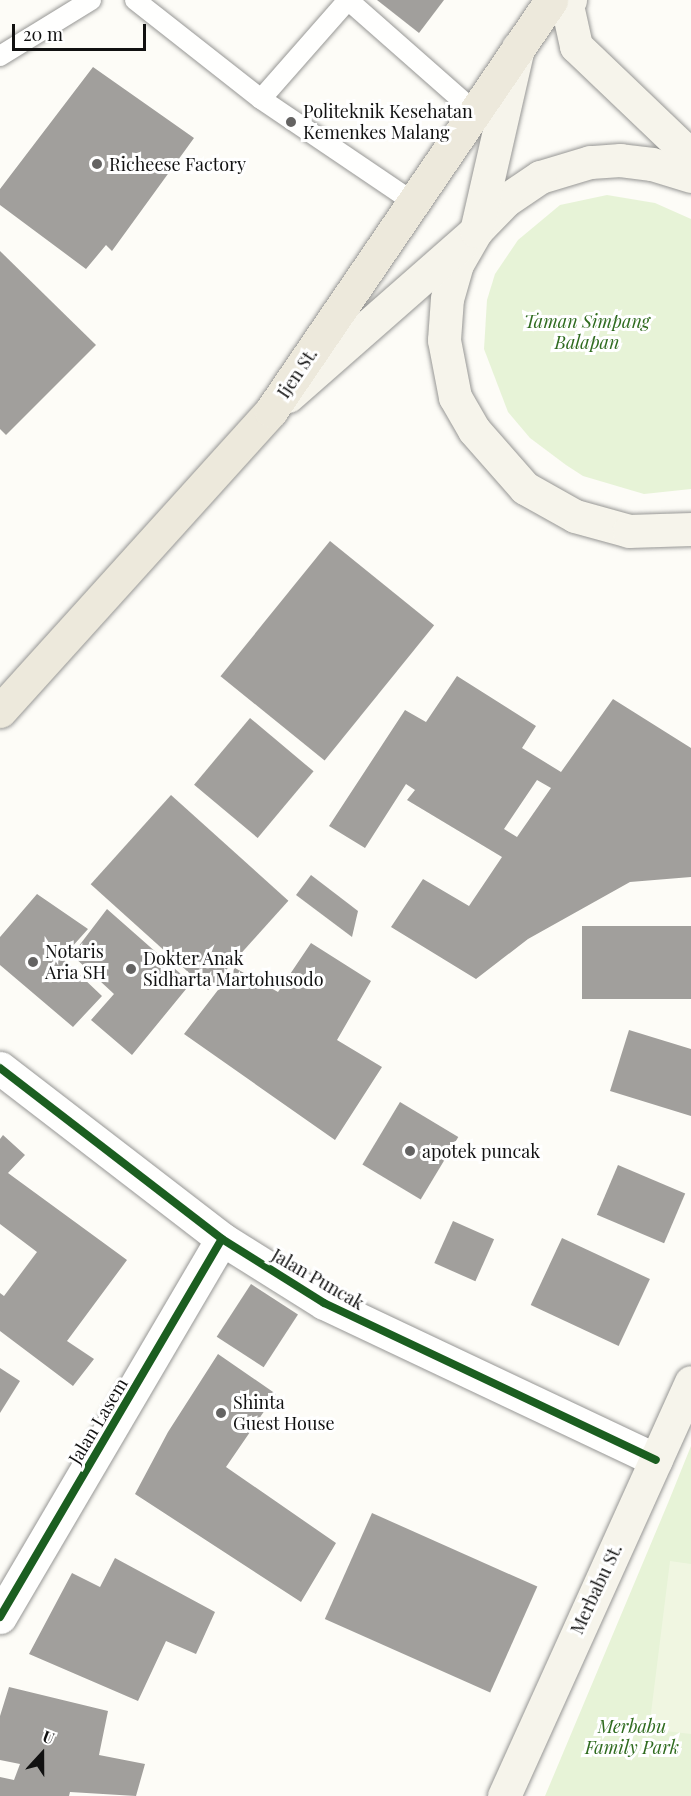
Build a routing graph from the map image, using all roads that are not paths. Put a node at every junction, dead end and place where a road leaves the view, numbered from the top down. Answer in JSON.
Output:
{"nodes":[{"id":1,"x":91,"y":0,"type":"edge"},
{"id":2,"x":135,"y":0,"type":"edge"},
{"id":3,"x":348,"y":0,"type":"edge"},
{"id":4,"x":551,"y":0,"type":"edge"},
{"id":5,"x":570,"y":0,"type":"edge"},
{"id":6,"x":519,"y":47,"type":"junction"},
{"id":7,"x":0,"y":56,"type":"edge"},
{"id":8,"x":261,"y":99,"type":"junction"},
{"id":9,"x":474,"y":111,"type":"junction"},
{"id":10,"x":691,"y":156,"type":"edge"},
{"id":11,"x":691,"y":176,"type":"edge"},
{"id":12,"x":413,"y":202,"type":"junction"},
{"id":13,"x":476,"y":231,"type":"junction"},
{"id":14,"x":271,"y":411,"type":"junction"},
{"id":15,"x":689,"y":534,"type":"edge"},
{"id":16,"x":0,"y":711,"type":"edge"},
{"id":17,"x":0,"y":1068,"type":"edge"},
{"id":18,"x":222,"y":1239,"type":"junction"},
{"id":19,"x":691,"y":1382,"type":"edge"},
{"id":20,"x":656,"y":1460,"type":"junction"},
{"id":21,"x":0,"y":1617,"type":"edge"},
{"id":22,"x":504,"y":1796,"type":"edge"}],
"edges":[{"from":1,"to":7,"type":"lane"},
{"from":2,"to":8,"type":"lane"},
{"from":3,"to":8,"type":"lane"},
{"from":3,"to":9,"type":"lane"},
{"from":4,"to":6,"type":"main road","name":"Ijen St."},
{"from":5,"to":10,"type":"main road"},
{"from":6,"to":9,"type":"main road","name":"Ijen St."},
{"from":6,"to":13,"type":"main road"},
{"from":8,"to":12,"type":"lane"},
{"from":9,"to":12,"type":"main road","name":"Ijen St."},
{"from":11,"to":13,"type":"main road"},
{"from":12,"to":14,"type":"main road","name":"Ijen St."},
{"from":13,"to":14,"type":"main road"},
{"from":13,"to":15,"type":"main road"},
{"from":14,"to":16,"type":"main road","name":"Ijen St."},
{"from":17,"to":18,"type":"street","name":"Jalan Puncak"},
{"from":18,"to":20,"type":"street","name":"Jalan Puncak"},
{"from":18,"to":21,"type":"street","name":"Jalan Lasem"},
{"from":19,"to":20,"type":"main road","name":"Merbabu St."},
{"from":20,"to":22,"type":"main road","name":"Merbabu St."}]}
